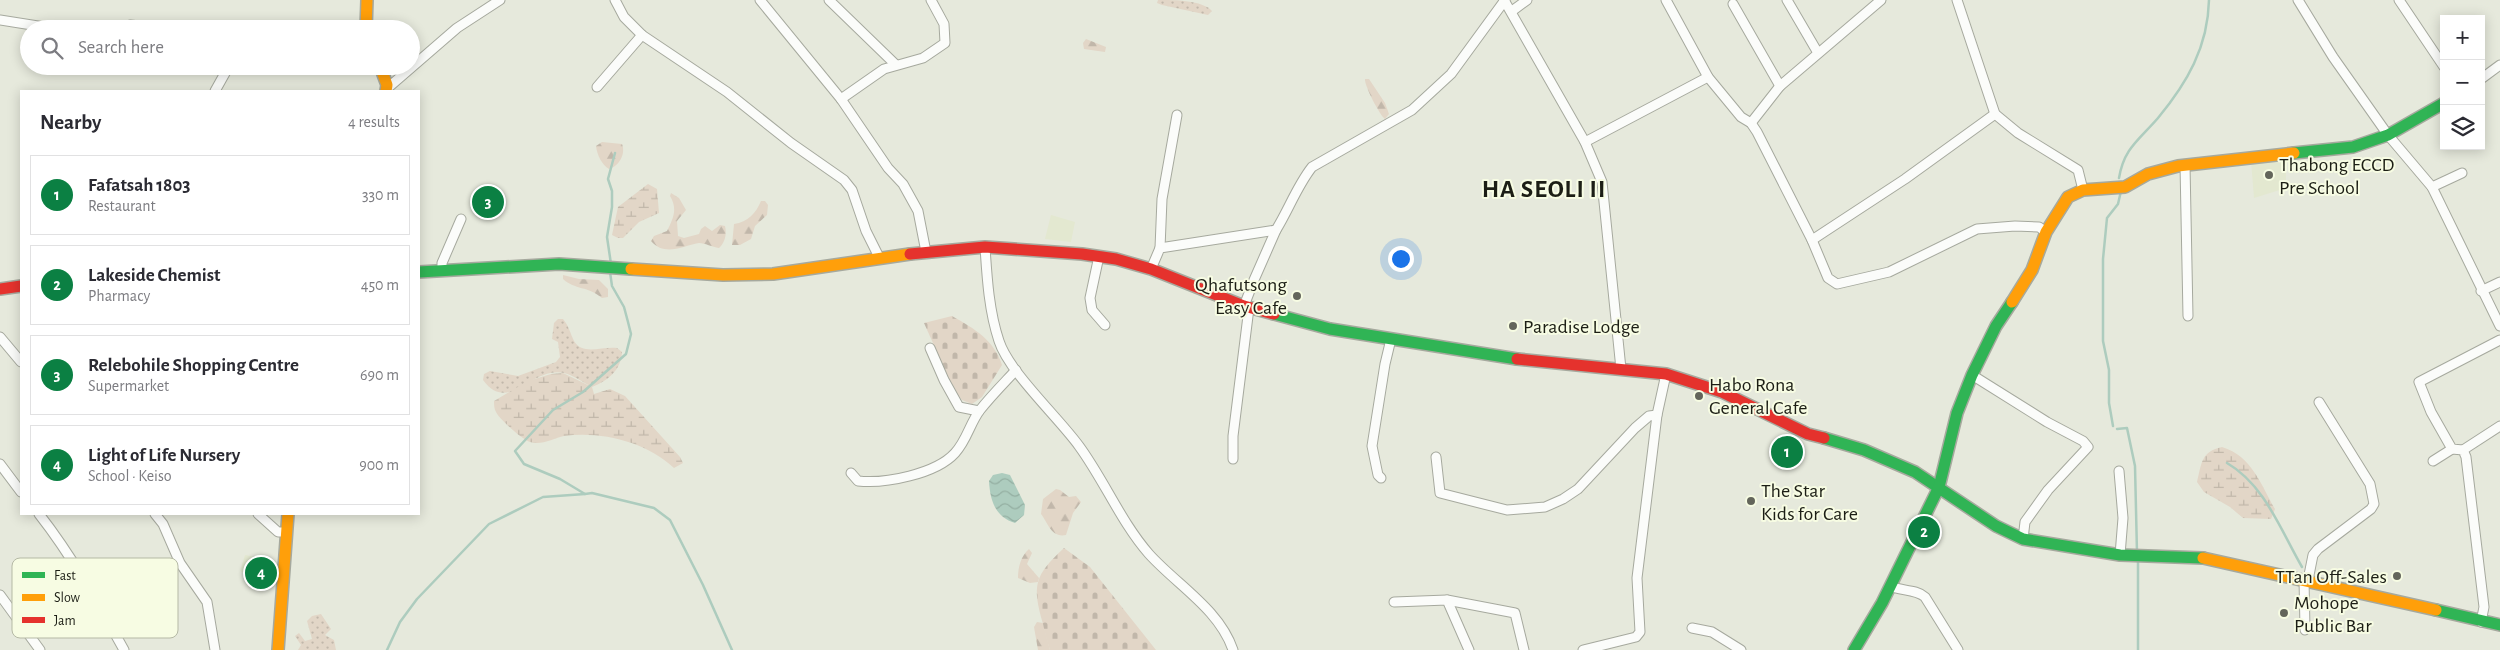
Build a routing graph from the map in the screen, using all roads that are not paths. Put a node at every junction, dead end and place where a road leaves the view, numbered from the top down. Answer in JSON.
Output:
{"nodes":[{"id":1,"x":367,"y":0,"type":"edge"},
{"id":2,"x":500,"y":0,"type":"edge"},
{"id":3,"x":615,"y":0,"type":"edge"},
{"id":4,"x":760,"y":0,"type":"edge"},
{"id":5,"x":829,"y":0,"type":"edge"},
{"id":6,"x":931,"y":0,"type":"edge"},
{"id":7,"x":1505,"y":0,"type":"edge"},
{"id":8,"x":1527,"y":0,"type":"edge"},
{"id":9,"x":1666,"y":0,"type":"edge"},
{"id":10,"x":1787,"y":0,"type":"edge"},
{"id":11,"x":1880,"y":0,"type":"edge"},
{"id":12,"x":1957,"y":0,"type":"edge"},
{"id":13,"x":2298,"y":0,"type":"edge"},
{"id":14,"x":2400,"y":0,"type":"edge"},
{"id":15,"x":1733,"y":4,"type":"dead end"},
{"id":16,"x":1512,"y":11,"type":"junction"},
{"id":17,"x":0,"y":20,"type":"edge"},
{"id":18,"x":366,"y":20,"type":"edge"},
{"id":19,"x":20,"y":23,"type":"edge"},
{"id":20,"x":642,"y":35,"type":"junction"},
{"id":21,"x":1818,"y":53,"type":"junction"},
{"id":22,"x":420,"y":60,"type":"edge"},
{"id":23,"x":2440,"y":61,"type":"edge"},
{"id":24,"x":896,"y":64,"type":"junction"},
{"id":25,"x":2500,"y":65,"type":"edge"},
{"id":26,"x":224,"y":75,"type":"edge"},
{"id":27,"x":382,"y":75,"type":"edge"},
{"id":28,"x":403,"y":75,"type":"edge"},
{"id":29,"x":2485,"y":76,"type":"edge"},
{"id":30,"x":1708,"y":77,"type":"junction"},
{"id":31,"x":1780,"y":86,"type":"junction"},
{"id":32,"x":597,"y":87,"type":"dead end"},
{"id":33,"x":386,"y":88,"type":"edge"},
{"id":34,"x":216,"y":90,"type":"edge"},
{"id":35,"x":841,"y":99,"type":"junction"},
{"id":36,"x":2440,"y":105,"type":"edge"},
{"id":37,"x":1177,"y":114,"type":"dead end"},
{"id":38,"x":1995,"y":114,"type":"junction"},
{"id":39,"x":1751,"y":123,"type":"junction"},
{"id":40,"x":2388,"y":135,"type":"junction"},
{"id":41,"x":1585,"y":142,"type":"junction"},
{"id":42,"x":2185,"y":165,"type":"junction"},
{"id":43,"x":2462,"y":173,"type":"dead end"},
{"id":44,"x":2432,"y":187,"type":"junction"},
{"id":45,"x":2083,"y":190,"type":"junction"},
{"id":46,"x":461,"y":219,"type":"dead end"},
{"id":47,"x":1276,"y":230,"type":"junction"},
{"id":48,"x":2046,"y":232,"type":"junction"},
{"id":49,"x":1812,"y":240,"type":"junction"},
{"id":50,"x":985,"y":247,"type":"junction"},
{"id":51,"x":1160,"y":248,"type":"junction"},
{"id":52,"x":926,"y":252,"type":"junction"},
{"id":53,"x":1099,"y":256,"type":"junction"},
{"id":54,"x":879,"y":257,"type":"junction"},
{"id":55,"x":1151,"y":269,"type":"junction"},
{"id":56,"x":442,"y":271,"type":"junction"},
{"id":57,"x":420,"y":272,"type":"edge"},
{"id":58,"x":2500,"y":282,"type":"edge"},
{"id":59,"x":20,"y":286,"type":"edge"},
{"id":60,"x":0,"y":289,"type":"edge"},
{"id":61,"x":2481,"y":291,"type":"junction"},
{"id":62,"x":1247,"y":307,"type":"junction"},
{"id":63,"x":2188,"y":316,"type":"dead end"},
{"id":64,"x":1105,"y":325,"type":"dead end"},
{"id":65,"x":2500,"y":326,"type":"edge"},
{"id":66,"x":0,"y":337,"type":"edge"},
{"id":67,"x":1392,"y":338,"type":"junction"},
{"id":68,"x":2500,"y":340,"type":"edge"},
{"id":69,"x":930,"y":348,"type":"dead end"},
{"id":70,"x":20,"y":361,"type":"edge"},
{"id":71,"x":1621,"y":369,"type":"junction"},
{"id":72,"x":1016,"y":370,"type":"junction"},
{"id":73,"x":1666,"y":374,"type":"junction"},
{"id":74,"x":1972,"y":375,"type":"junction"},
{"id":75,"x":2319,"y":402,"type":"dead end"},
{"id":76,"x":979,"y":411,"type":"junction"},
{"id":77,"x":1657,"y":415,"type":"junction"},
{"id":78,"x":2500,"y":426,"type":"edge"},
{"id":79,"x":2452,"y":449,"type":"junction"},
{"id":80,"x":2463,"y":450,"type":"junction"},
{"id":81,"x":1436,"y":458,"type":"dead end"},
{"id":82,"x":1233,"y":459,"type":"dead end"},
{"id":83,"x":2433,"y":461,"type":"dead end"},
{"id":84,"x":0,"y":464,"type":"edge"},
{"id":85,"x":2119,"y":471,"type":"dead end"},
{"id":86,"x":851,"y":473,"type":"dead end"},
{"id":87,"x":1381,"y":478,"type":"dead end"},
{"id":88,"x":1939,"y":487,"type":"junction"},
{"id":89,"x":20,"y":491,"type":"edge"},
{"id":90,"x":40,"y":515,"type":"edge"},
{"id":91,"x":156,"y":515,"type":"edge"},
{"id":92,"x":259,"y":515,"type":"edge"},
{"id":93,"x":288,"y":515,"type":"edge"},
{"id":94,"x":287,"y":532,"type":"junction"},
{"id":95,"x":2023,"y":539,"type":"junction"},
{"id":96,"x":2124,"y":555,"type":"junction"},
{"id":97,"x":70,"y":558,"type":"edge"},
{"id":98,"x":178,"y":558,"type":"edge"},
{"id":99,"x":178,"y":558,"type":"edge"},
{"id":100,"x":2306,"y":580,"type":"junction"},
{"id":101,"x":1890,"y":586,"type":"junction"},
{"id":102,"x":0,"y":595,"type":"edge"},
{"id":103,"x":1447,"y":600,"type":"junction"},
{"id":104,"x":1394,"y":602,"type":"dead end"},
{"id":105,"x":12,"y":612,"type":"edge"},
{"id":106,"x":2481,"y":622,"type":"junction"},
{"id":107,"x":2500,"y":625,"type":"edge"},
{"id":108,"x":1692,"y":628,"type":"dead end"},
{"id":109,"x":2305,"y":630,"type":"dead end"},
{"id":110,"x":31,"y":638,"type":"edge"},
{"id":111,"x":117,"y":638,"type":"edge"},
{"id":112,"x":40,"y":650,"type":"edge"},
{"id":113,"x":124,"y":650,"type":"edge"},
{"id":114,"x":215,"y":650,"type":"edge"},
{"id":115,"x":278,"y":650,"type":"edge"},
{"id":116,"x":1233,"y":650,"type":"edge"},
{"id":117,"x":1469,"y":650,"type":"edge"},
{"id":118,"x":1524,"y":650,"type":"edge"},
{"id":119,"x":1583,"y":650,"type":"edge"},
{"id":120,"x":1741,"y":650,"type":"edge"},
{"id":121,"x":1854,"y":650,"type":"edge"},
{"id":122,"x":1958,"y":650,"type":"edge"}],
"edges":[{"from":1,"to":18,"type":"main road"},
{"from":2,"to":22,"type":"street"},
{"from":3,"to":20,"type":"street"},
{"from":4,"to":35,"type":"street"},
{"from":5,"to":24,"type":"street"},
{"from":6,"to":24,"type":"street"},
{"from":7,"to":16,"type":"street"},
{"from":7,"to":47,"type":"street"},
{"from":8,"to":16,"type":"street"},
{"from":9,"to":30,"type":"street"},
{"from":10,"to":21,"type":"street"},
{"from":11,"to":21,"type":"street"},
{"from":12,"to":38,"type":"street"},
{"from":13,"to":40,"type":"street"},
{"from":14,"to":23,"type":"street"},
{"from":15,"to":31,"type":"street"},
{"from":16,"to":41,"type":"street"},
{"from":17,"to":19,"type":"street"},
{"from":20,"to":32,"type":"street"},
{"from":20,"to":54,"type":"street"},
{"from":21,"to":31,"type":"street"},
{"from":24,"to":35,"type":"street"},
{"from":25,"to":29,"type":"street"},
{"from":26,"to":34,"type":"street"},
{"from":27,"to":33,"type":"main road"},
{"from":28,"to":33,"type":"street"},
{"from":30,"to":39,"type":"street"},
{"from":30,"to":41,"type":"street"},
{"from":31,"to":39,"type":"street"},
{"from":35,"to":52,"type":"street"},
{"from":36,"to":40,"type":"main road"},
{"from":37,"to":51,"type":"street"},
{"from":38,"to":45,"type":"street"},
{"from":38,"to":49,"type":"street"},
{"from":39,"to":49,"type":"street"},
{"from":40,"to":42,"type":"main road"},
{"from":40,"to":44,"type":"street"},
{"from":41,"to":71,"type":"street"},
{"from":42,"to":45,"type":"main road"},
{"from":42,"to":63,"type":"street"},
{"from":43,"to":44,"type":"street"},
{"from":44,"to":61,"type":"street"},
{"from":45,"to":48,"type":"main road"},
{"from":46,"to":56,"type":"street"},
{"from":47,"to":51,"type":"street"},
{"from":47,"to":62,"type":"street"},
{"from":48,"to":49,"type":"street"},
{"from":48,"to":74,"type":"main road"},
{"from":50,"to":52,"type":"main road"},
{"from":50,"to":53,"type":"main road"},
{"from":50,"to":72,"type":"street"},
{"from":51,"to":55,"type":"street"},
{"from":52,"to":54,"type":"main road"},
{"from":53,"to":55,"type":"main road"},
{"from":53,"to":64,"type":"street"},
{"from":54,"to":56,"type":"main road"},
{"from":55,"to":62,"type":"main road"},
{"from":56,"to":57,"type":"main road"},
{"from":58,"to":61,"type":"street"},
{"from":59,"to":60,"type":"main road"},
{"from":61,"to":65,"type":"street"},
{"from":62,"to":67,"type":"main road"},
{"from":62,"to":82,"type":"street"},
{"from":66,"to":70,"type":"street"},
{"from":67,"to":71,"type":"main road"},
{"from":67,"to":87,"type":"street"},
{"from":68,"to":79,"type":"street"},
{"from":69,"to":76,"type":"street"},
{"from":71,"to":73,"type":"main road"},
{"from":72,"to":76,"type":"street"},
{"from":72,"to":116,"type":"street"},
{"from":73,"to":77,"type":"street"},
{"from":73,"to":88,"type":"main road"},
{"from":74,"to":88,"type":"main road"},
{"from":74,"to":95,"type":"street"},
{"from":75,"to":100,"type":"street"},
{"from":76,"to":86,"type":"street"},
{"from":77,"to":81,"type":"street"},
{"from":77,"to":119,"type":"street"},
{"from":78,"to":80,"type":"street"},
{"from":79,"to":80,"type":"street"},
{"from":79,"to":83,"type":"street"},
{"from":80,"to":106,"type":"street"},
{"from":84,"to":89,"type":"street"},
{"from":85,"to":96,"type":"street"},
{"from":88,"to":95,"type":"main road"},
{"from":88,"to":101,"type":"main road"},
{"from":90,"to":97,"type":"street"},
{"from":91,"to":99,"type":"street"},
{"from":92,"to":94,"type":"street"},
{"from":93,"to":94,"type":"main road"},
{"from":94,"to":115,"type":"main road"},
{"from":95,"to":96,"type":"main road"},
{"from":96,"to":100,"type":"main road"},
{"from":98,"to":114,"type":"street"},
{"from":100,"to":106,"type":"main road"},
{"from":100,"to":109,"type":"street"},
{"from":101,"to":121,"type":"main road"},
{"from":101,"to":122,"type":"street"},
{"from":102,"to":105,"type":"street"},
{"from":103,"to":104,"type":"street"},
{"from":103,"to":117,"type":"street"},
{"from":103,"to":118,"type":"street"},
{"from":106,"to":107,"type":"main road"},
{"from":108,"to":120,"type":"street"},
{"from":110,"to":112,"type":"street"},
{"from":111,"to":113,"type":"street"}]}
